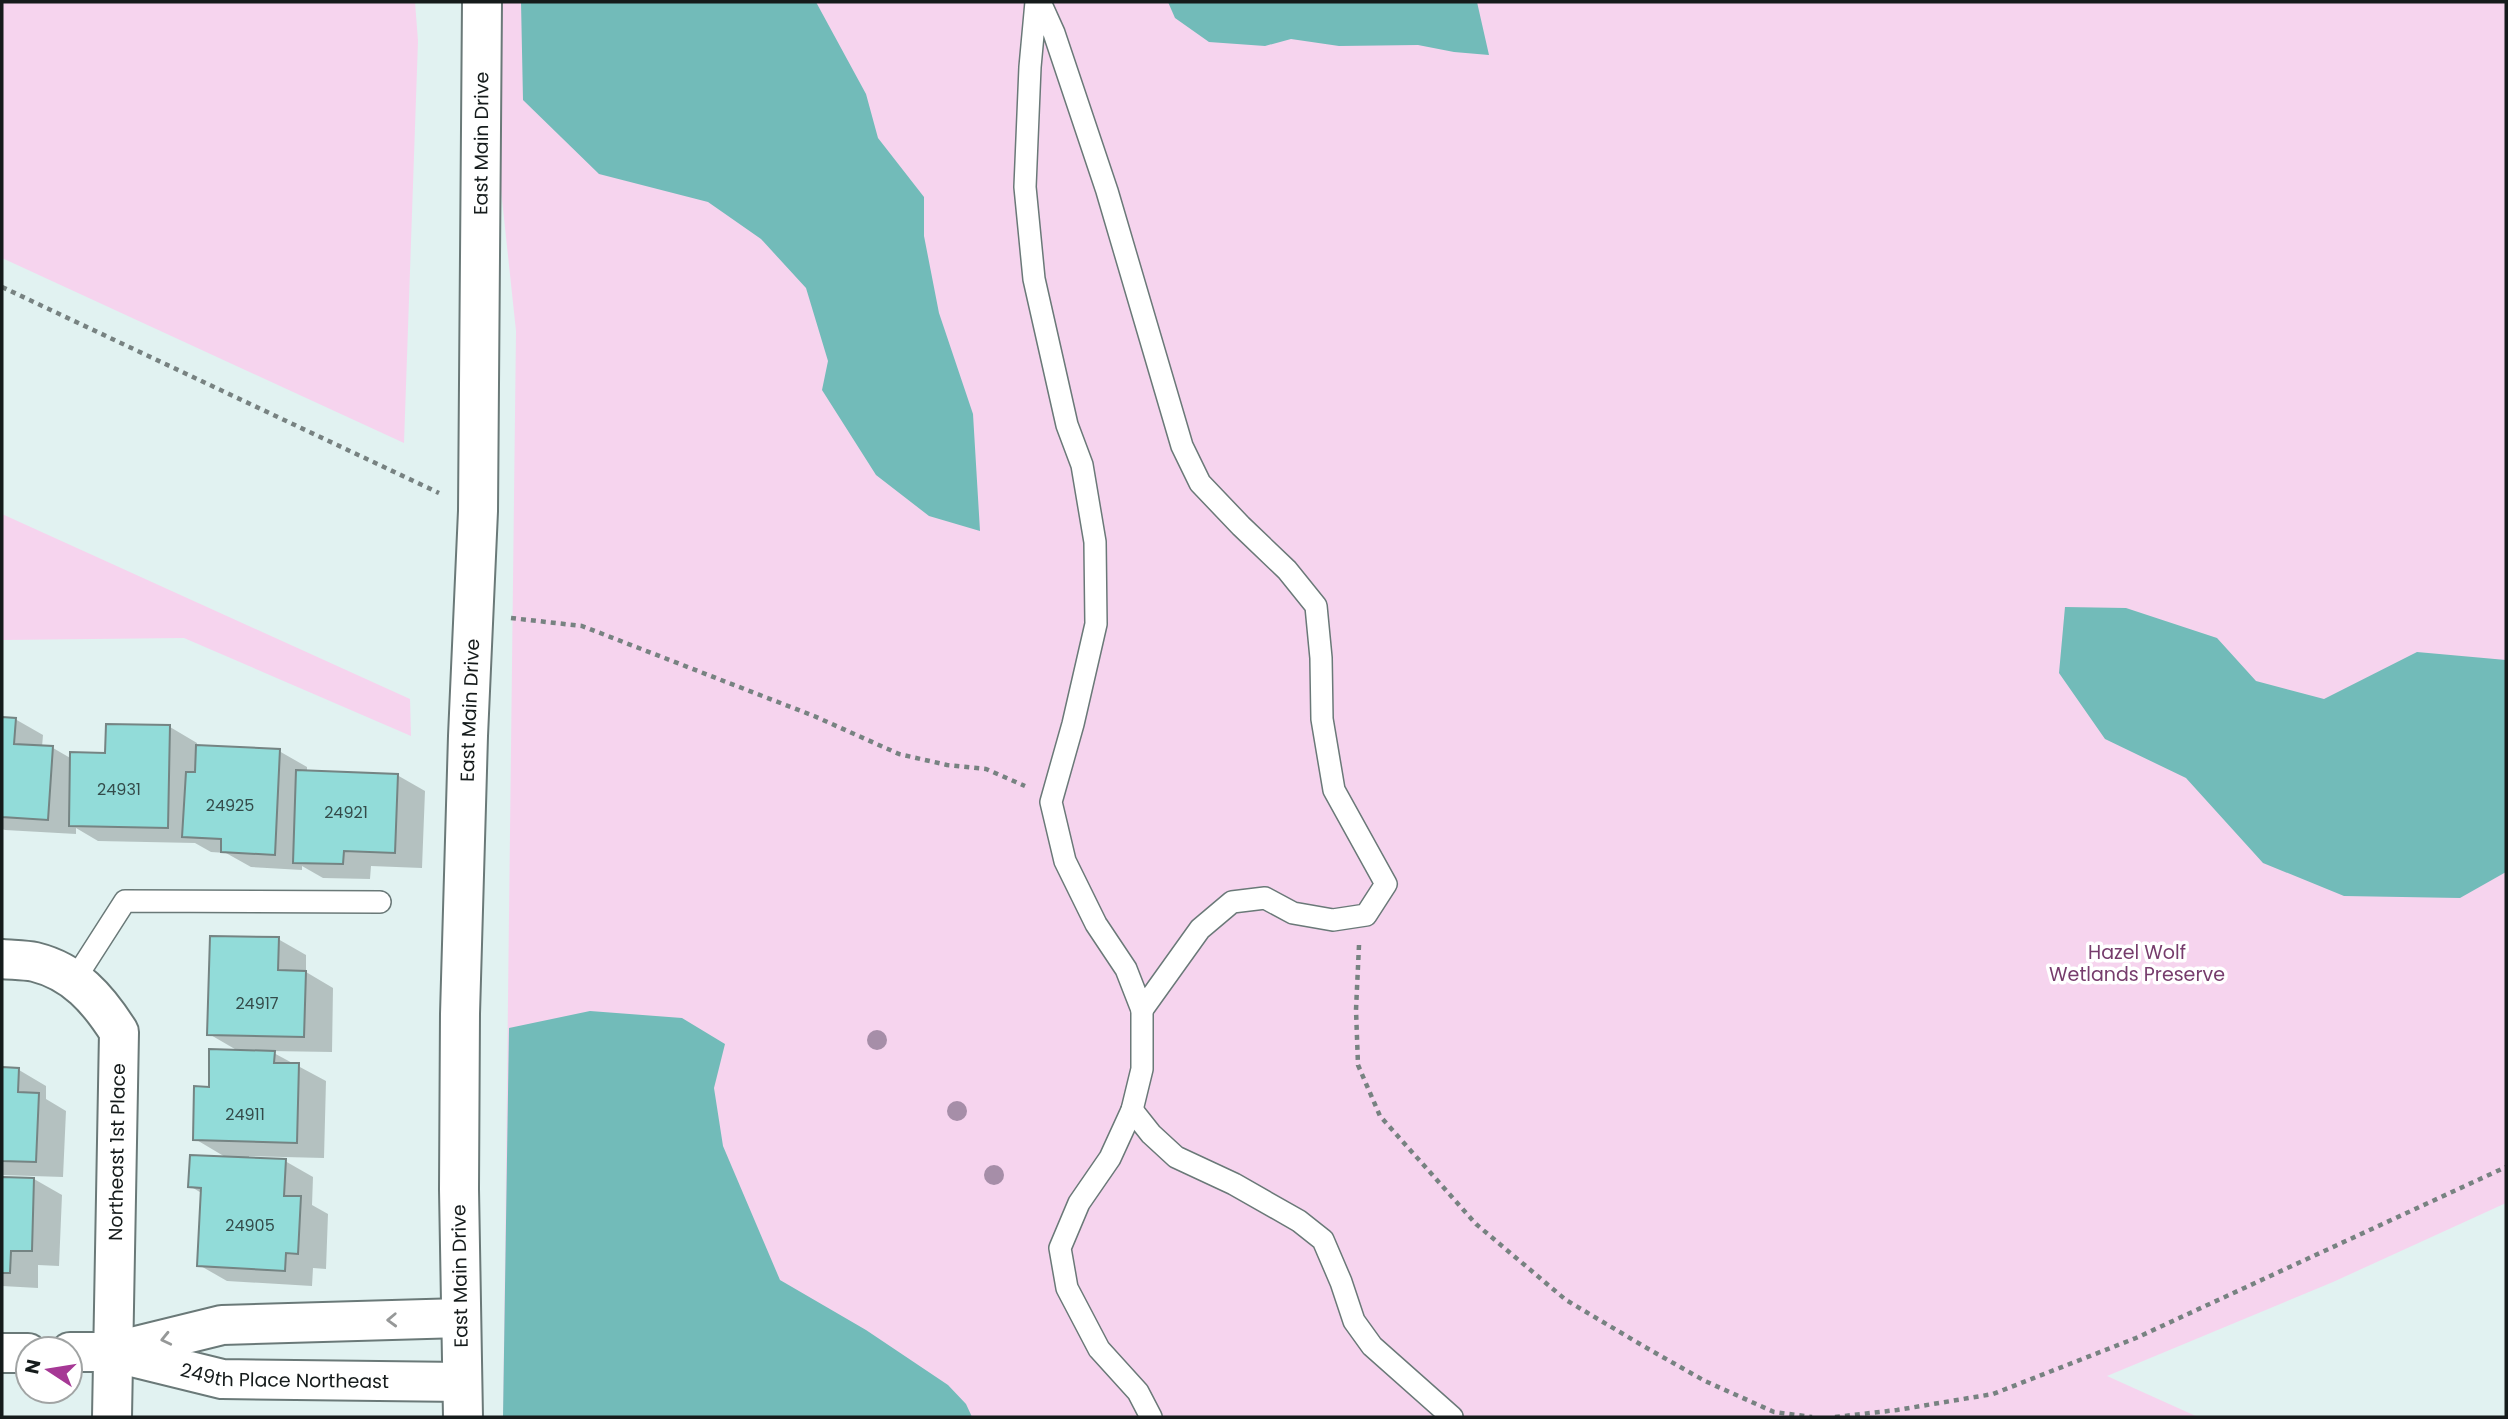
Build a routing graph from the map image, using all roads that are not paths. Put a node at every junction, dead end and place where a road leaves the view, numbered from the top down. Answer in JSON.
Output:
{"nodes":[{"id":1,"x":482,"y":2,"type":"edge"},
{"id":2,"x":1038,"y":2,"type":"edge"},
{"id":3,"x":380,"y":902,"type":"dead end"},
{"id":4,"x":2,"y":959,"type":"edge"},
{"id":5,"x":75,"y":979,"type":"junction"},
{"id":6,"x":1142,"y":1010,"type":"junction"},
{"id":7,"x":1132,"y":1110,"type":"junction"},
{"id":8,"x":461,"y":1318,"type":"junction"},
{"id":9,"x":84,"y":1352,"type":"edge"},
{"id":10,"x":113,"y":1352,"type":"junction"},
{"id":11,"x":462,"y":1400,"type":"edge"},
{"id":12,"x":112,"y":1417,"type":"edge"},
{"id":13,"x":1151,"y":1417,"type":"edge"},
{"id":14,"x":1452,"y":1417,"type":"edge"}],
"edges":[{"from":1,"to":8,"type":"street","name":"East Main Drive"},
{"from":2,"to":6,"type":"lane"},
{"from":2,"to":6,"type":"lane"},
{"from":3,"to":5,"type":"lane"},
{"from":4,"to":5,"type":"street","name":"Northeast 1st Place"},
{"from":5,"to":10,"type":"street","name":"Northeast 1st Place"},
{"from":6,"to":7,"type":"lane"},
{"from":7,"to":13,"type":"lane"},
{"from":7,"to":14,"type":"lane"},
{"from":8,"to":10,"type":"street","name":"249th Place Northeast","one_way":true},
{"from":8,"to":11,"type":"street","name":"East Main Drive"},
{"from":9,"to":10,"type":"street","name":"249th Place Northeast"},
{"from":10,"to":11,"type":"street","name":"249th Place Northeast"},
{"from":10,"to":12,"type":"street","name":"Northeast 1st Place"}]}
